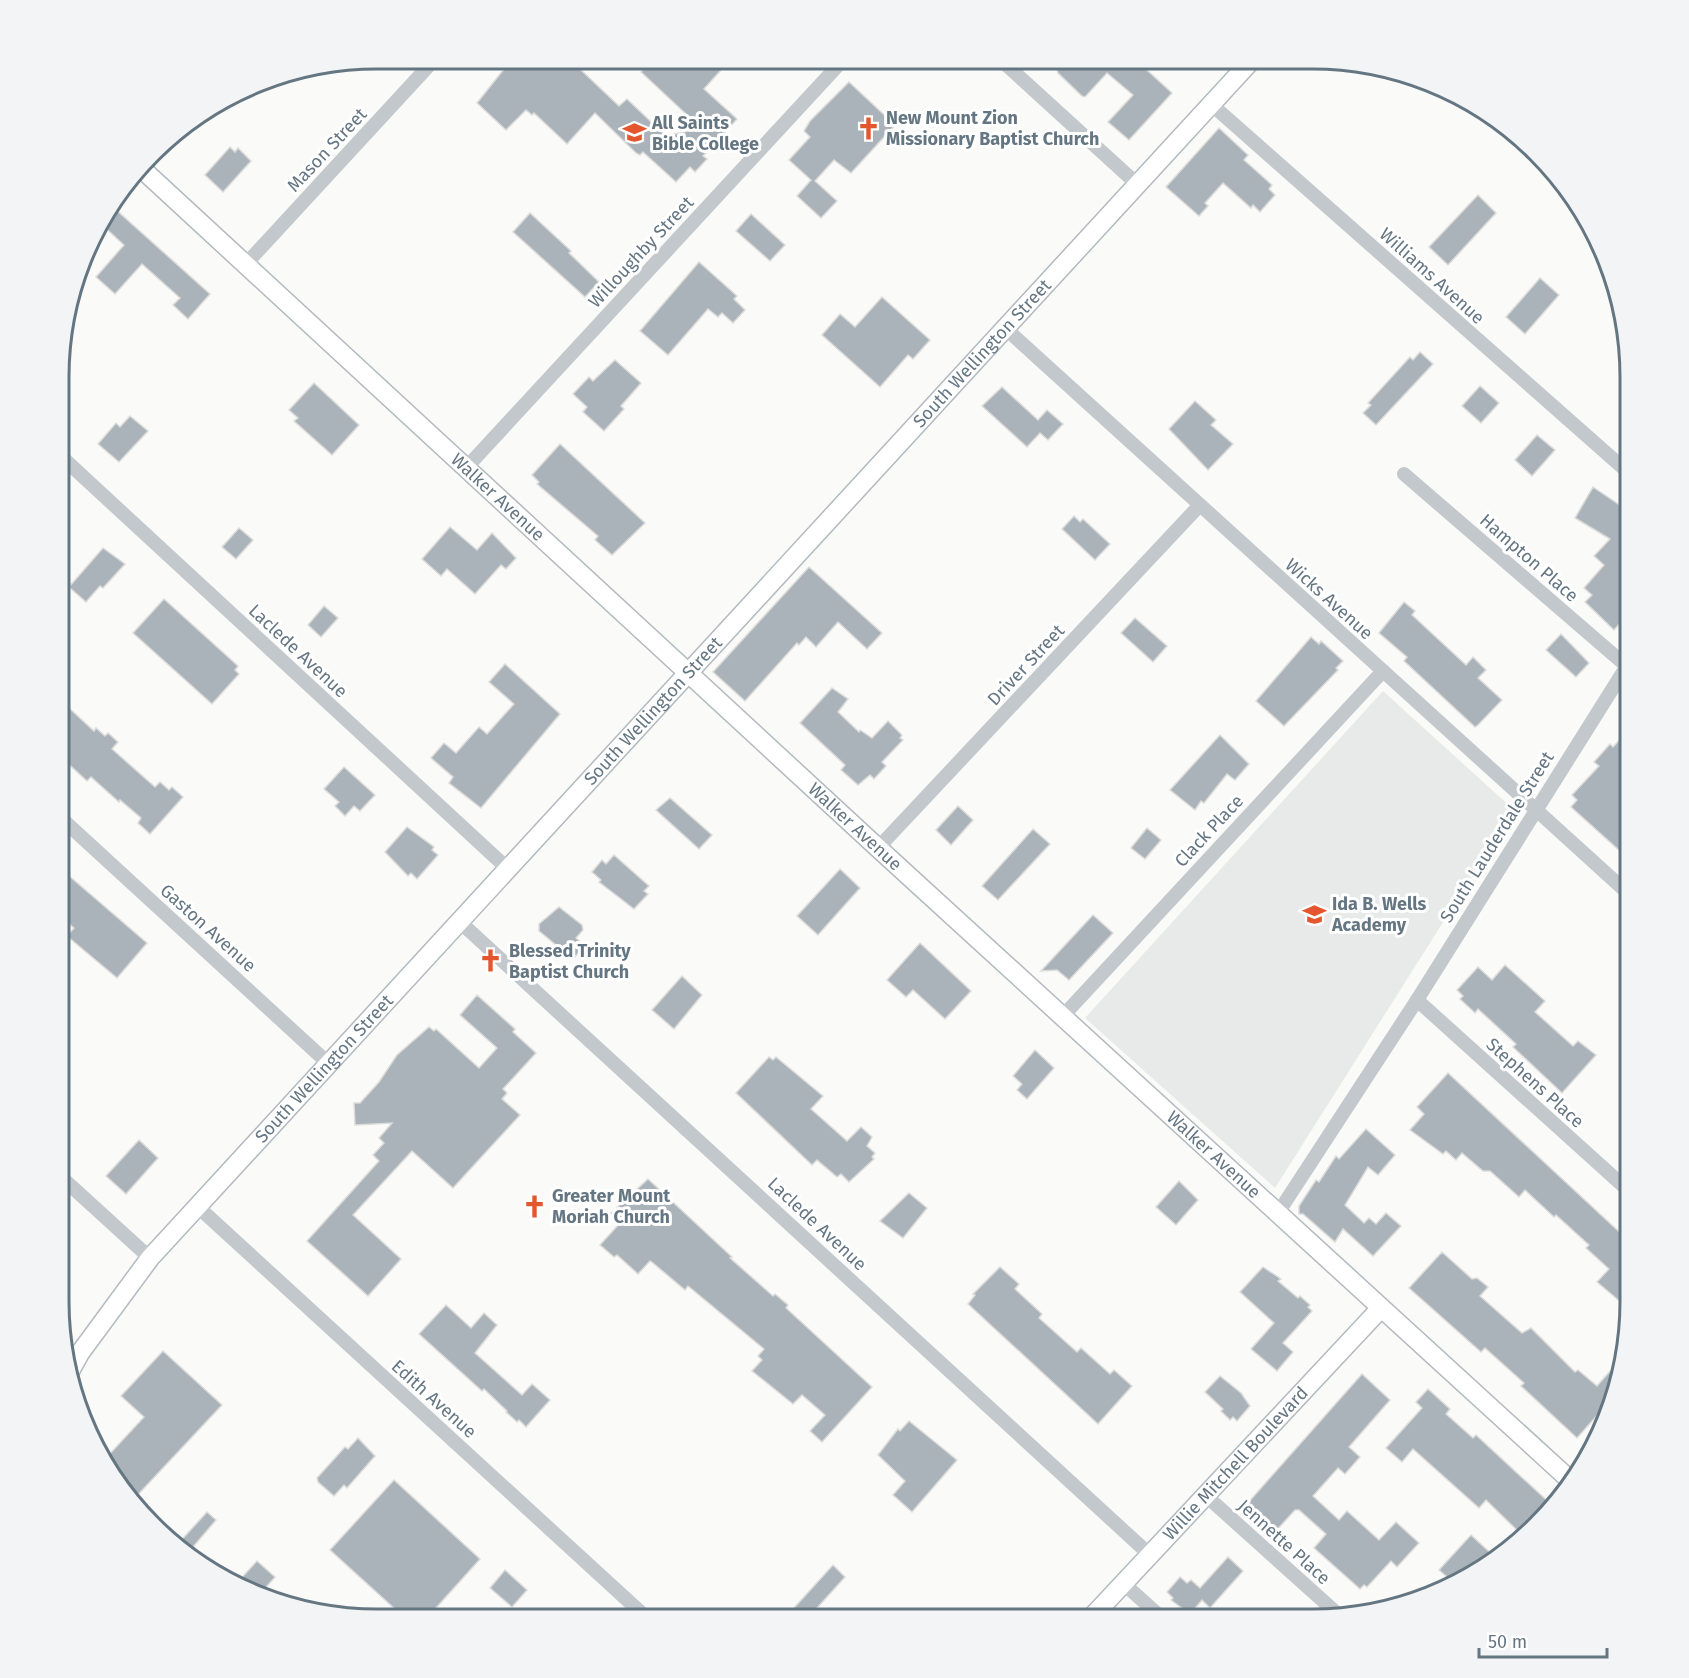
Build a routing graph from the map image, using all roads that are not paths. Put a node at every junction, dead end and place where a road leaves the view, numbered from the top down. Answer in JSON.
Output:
{"nodes":[{"id":1,"x":426,"y":69,"type":"edge"},
{"id":2,"x":835,"y":69,"type":"edge"},
{"id":3,"x":1011,"y":69,"type":"edge"},
{"id":4,"x":1244,"y":69,"type":"edge"},
{"id":5,"x":1212,"y":104,"type":"junction"},
{"id":6,"x":146,"y":173,"type":"edge"},
{"id":7,"x":1137,"y":184,"type":"junction"},
{"id":8,"x":245,"y":265,"type":"junction"},
{"id":9,"x":1005,"y":328,"type":"junction"},
{"id":10,"x":69,"y":464,"type":"edge"},
{"id":11,"x":1620,"y":465,"type":"edge"},
{"id":12,"x":466,"y":468,"type":"junction"},
{"id":13,"x":1404,"y":474,"type":"dead end"},
{"id":14,"x":1199,"y":506,"type":"junction"},
{"id":15,"x":1620,"y":657,"type":"edge"},
{"id":16,"x":1383,"y":671,"type":"junction"},
{"id":17,"x":689,"y":672,"type":"junction"},
{"id":18,"x":1620,"y":679,"type":"edge"},
{"id":19,"x":1535,"y":809,"type":"junction"},
{"id":20,"x":69,"y":825,"type":"edge"},
{"id":21,"x":878,"y":848,"type":"junction"},
{"id":22,"x":508,"y":870,"type":"junction"},
{"id":23,"x":1620,"y":886,"type":"edge"},
{"id":24,"x":460,"y":922,"type":"junction"},
{"id":25,"x":1417,"y":1000,"type":"junction"},
{"id":26,"x":1062,"y":1017,"type":"junction"},
{"id":27,"x":329,"y":1064,"type":"junction"},
{"id":28,"x":1620,"y":1183,"type":"edge"},
{"id":29,"x":69,"y":1184,"type":"edge"},
{"id":30,"x":197,"y":1206,"type":"junction"},
{"id":31,"x":1278,"y":1213,"type":"junction"},
{"id":32,"x":150,"y":1258,"type":"junction"},
{"id":33,"x":1381,"y":1308,"type":"junction"},
{"id":34,"x":75,"y":1361,"type":"edge"},
{"id":35,"x":1565,"y":1476,"type":"edge"},
{"id":36,"x":1204,"y":1494,"type":"junction"},
{"id":37,"x":1149,"y":1554,"type":"junction"},
{"id":38,"x":1123,"y":1583,"type":"junction"},
{"id":39,"x":1331,"y":1608,"type":"edge"},
{"id":40,"x":637,"y":1609,"type":"edge"},
{"id":41,"x":1099,"y":1609,"type":"edge"},
{"id":42,"x":1152,"y":1609,"type":"edge"}],
"edges":[{"from":1,"to":8,"type":"street","name":"Mason Street"},
{"from":2,"to":12,"type":"street","name":"Willoughby Street"},
{"from":3,"to":7,"type":"street"},
{"from":4,"to":5,"type":"street","name":"South Wellington Street"},
{"from":5,"to":7,"type":"street","name":"South Wellington Street"},
{"from":5,"to":11,"type":"street","name":"Williams Avenue"},
{"from":6,"to":8,"type":"street","name":"Walker Avenue"},
{"from":7,"to":9,"type":"street","name":"South Wellington Street"},
{"from":8,"to":12,"type":"street","name":"Walker Avenue"},
{"from":9,"to":14,"type":"street","name":"Wicks Avenue"},
{"from":9,"to":17,"type":"street","name":"South Wellington Street"},
{"from":10,"to":22,"type":"street","name":"Laclede Avenue"},
{"from":12,"to":17,"type":"street","name":"Walker Avenue"},
{"from":13,"to":15,"type":"street","name":"Hampton Place"},
{"from":14,"to":16,"type":"street","name":"Wicks Avenue"},
{"from":14,"to":21,"type":"street","name":"Driver Street"},
{"from":16,"to":19,"type":"street","name":"Wicks Avenue"},
{"from":16,"to":26,"type":"street","name":"Clack Place"},
{"from":17,"to":21,"type":"street","name":"Walker Avenue"},
{"from":17,"to":22,"type":"street","name":"South Wellington Street"},
{"from":18,"to":19,"type":"street","name":"South Lauderdale Street"},
{"from":19,"to":23,"type":"street","name":"Wicks Avenue"},
{"from":19,"to":25,"type":"street","name":"South Lauderdale Street"},
{"from":20,"to":27,"type":"street","name":"Gaston Avenue"},
{"from":21,"to":26,"type":"street","name":"Walker Avenue"},
{"from":22,"to":24,"type":"street","name":"South Wellington Street"},
{"from":24,"to":27,"type":"street","name":"South Wellington Street"},
{"from":24,"to":37,"type":"street","name":"Laclede Avenue"},
{"from":25,"to":28,"type":"street","name":"Stephens Place"},
{"from":25,"to":31,"type":"street","name":"South Lauderdale Street"},
{"from":26,"to":31,"type":"street","name":"Walker Avenue"},
{"from":27,"to":30,"type":"street","name":"South Wellington Street"},
{"from":29,"to":32,"type":"street"},
{"from":30,"to":32,"type":"street","name":"South Wellington Street"},
{"from":30,"to":40,"type":"street","name":"Edith Avenue"},
{"from":31,"to":33,"type":"street","name":"Walker Avenue"},
{"from":32,"to":34,"type":"street","name":"South Wellington Street"},
{"from":33,"to":35,"type":"street","name":"Walker Avenue"},
{"from":33,"to":36,"type":"street","name":"Willie Mitchell Boulevard"},
{"from":36,"to":37,"type":"street","name":"Willie Mitchell Boulevard"},
{"from":36,"to":39,"type":"street","name":"Jennette Place"},
{"from":37,"to":38,"type":"street","name":"Willie Mitchell Boulevard"},
{"from":38,"to":41,"type":"street","name":"Willie Mitchell Boulevard"},
{"from":38,"to":42,"type":"street"}]}
